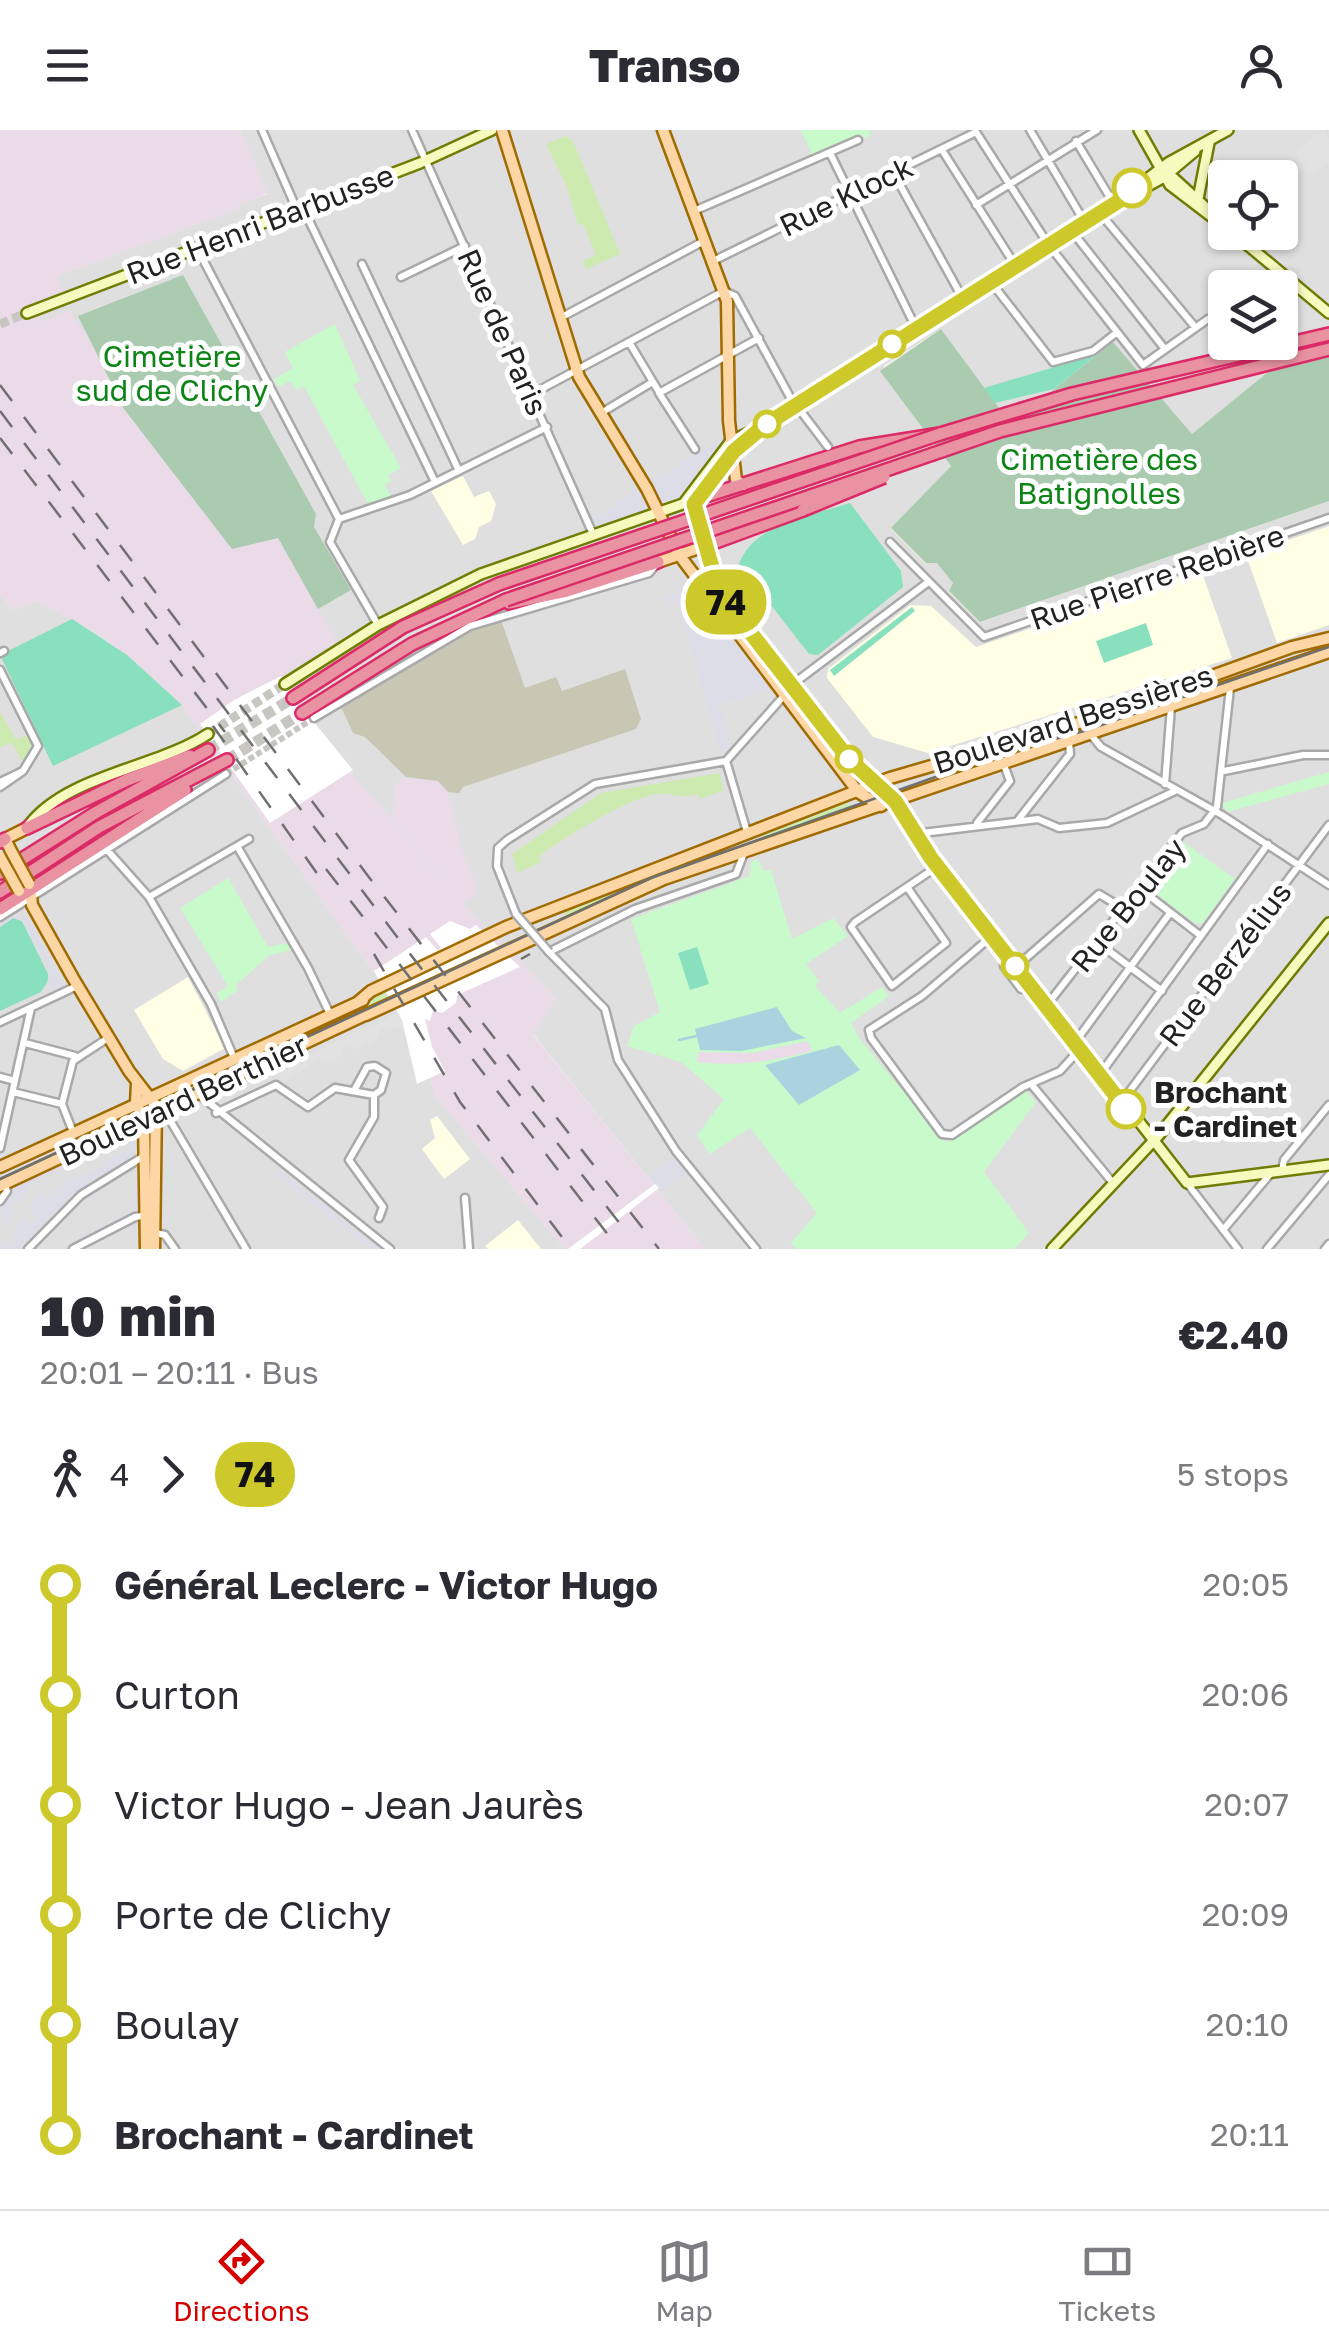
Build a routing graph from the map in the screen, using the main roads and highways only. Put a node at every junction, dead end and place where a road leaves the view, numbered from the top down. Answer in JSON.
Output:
{"nodes":[{"id":1,"x":492,"y":130,"type":"edge"},
{"id":2,"x":502,"y":130,"type":"edge"},
{"id":3,"x":663,"y":130,"type":"edge"},
{"id":4,"x":1139,"y":130,"type":"edge"},
{"id":5,"x":1228,"y":130,"type":"edge"},
{"id":6,"x":1209,"y":142,"type":"junction"},
{"id":7,"x":1162,"y":170,"type":"junction"},
{"id":8,"x":1198,"y":198,"type":"junction"},
{"id":9,"x":1208,"y":209,"type":"edge"},
{"id":10,"x":1208,"y":212,"type":"edge"},
{"id":11,"x":1252,"y":250,"type":"edge"},
{"id":12,"x":1326,"y":310,"type":"edge"},
{"id":13,"x":27,"y":312,"type":"tunnel mouth"},
{"id":14,"x":1329,"y":334,"type":"edge"},
{"id":15,"x":1329,"y":349,"type":"edge"},
{"id":16,"x":940,"y":434,"type":"junction"},
{"id":17,"x":734,"y":445,"type":"junction"},
{"id":18,"x":934,"y":454,"type":"junction"},
{"id":19,"x":743,"y":485,"type":"junction"},
{"id":20,"x":691,"y":501,"type":"junction"},
{"id":21,"x":658,"y":511,"type":"junction"},
{"id":22,"x":705,"y":546,"type":"junction"},
{"id":23,"x":680,"y":556,"type":"junction"},
{"id":24,"x":658,"y":562,"type":"joint"},
{"id":25,"x":485,"y":608,"type":"junction"},
{"id":26,"x":1329,"y":638,"type":"edge"},
{"id":27,"x":1329,"y":652,"type":"edge"},
{"id":28,"x":1224,"y":671,"type":"junction"},
{"id":29,"x":285,"y":684,"type":"tunnel mouth"},
{"id":30,"x":1230,"y":688,"type":"junction"},
{"id":31,"x":789,"y":692,"type":"junction"},
{"id":32,"x":294,"y":698,"type":"tunnel mouth"},
{"id":33,"x":308,"y":716,"type":"tunnel mouth"},
{"id":34,"x":208,"y":734,"type":"tunnel mouth"},
{"id":35,"x":226,"y":767,"type":"tunnel mouth"},
{"id":36,"x":208,"y":772,"type":"junction"},
{"id":37,"x":875,"y":784,"type":"junction"},
{"id":38,"x":858,"y":792,"type":"junction"},
{"id":39,"x":895,"y":801,"type":"junction"},
{"id":40,"x":882,"y":806,"type":"junction"},
{"id":41,"x":900,"y":816,"type":"junction"},
{"id":42,"x":27,"y":828,"type":"junction"},
{"id":43,"x":748,"y":834,"type":"junction"},
{"id":44,"x":3,"y":843,"type":"edge"},
{"id":45,"x":744,"y":853,"type":"junction"},
{"id":46,"x":0,"y":873,"type":"edge"},
{"id":47,"x":0,"y":892,"type":"edge"},
{"id":48,"x":28,"y":895,"type":"junction"},
{"id":49,"x":0,"y":909,"type":"edge"},
{"id":50,"x":1329,"y":923,"type":"edge"},
{"id":51,"x":137,"y":1083,"type":"junction"},
{"id":52,"x":150,"y":1096,"type":"junction"},
{"id":53,"x":136,"y":1103,"type":"junction"},
{"id":54,"x":160,"y":1112,"type":"junction"},
{"id":55,"x":144,"y":1120,"type":"junction"},
{"id":56,"x":1152,"y":1143,"type":"junction"},
{"id":57,"x":1329,"y":1164,"type":"edge"},
{"id":58,"x":2,"y":1166,"type":"edge"},
{"id":59,"x":2,"y":1185,"type":"edge"},
{"id":60,"x":150,"y":1215,"type":"junction"},
{"id":61,"x":146,"y":1249,"type":"edge"},
{"id":62,"x":154,"y":1249,"type":"edge"},
{"id":63,"x":1052,"y":1249,"type":"edge"}],
"edges":[{"from":1,"to":13,"type":"main road","name":"Rue Henri Barbusse"},
{"from":2,"to":21,"type":"main road"},
{"from":3,"to":17,"type":"main road"},
{"from":4,"to":7,"type":"main road"},
{"from":5,"to":6,"type":"main road"},
{"from":6,"to":7,"type":"main road"},
{"from":6,"to":8,"type":"main road"},
{"from":7,"to":8,"type":"main road"},
{"from":7,"to":10,"type":"main road"},
{"from":7,"to":17,"type":"main road"},
{"from":8,"to":9,"type":"main road"},
{"from":11,"to":12,"type":"main road"},
{"from":14,"to":16,"type":"highway"},
{"from":15,"to":18,"type":"highway"},
{"from":16,"to":19,"type":"highway","bridge":true},
{"from":16,"to":32,"type":"highway","bridge":true},
{"from":17,"to":19,"type":"main road"},
{"from":17,"to":20,"type":"main road"},
{"from":18,"to":22,"type":"highway","bridge":true},
{"from":18,"to":25,"type":"highway","bridge":true},
{"from":19,"to":20,"type":"highway"},
{"from":20,"to":21,"type":"main road"},
{"from":20,"to":22,"type":"main road"},
{"from":21,"to":23,"type":"main road"},
{"from":21,"to":29,"type":"main road"},
{"from":22,"to":23,"type":"main road"},
{"from":22,"to":31,"type":"main road"},
{"from":23,"to":24,"type":"main road"},
{"from":23,"to":31,"type":"main road"},
{"from":24,"to":25,"type":"highway"},
{"from":25,"to":33,"type":"highway"},
{"from":26,"to":28,"type":"main road","name":"Boulevard Bessières"},
{"from":27,"to":30,"type":"main road","name":"Boulevard Bessières"},
{"from":28,"to":30,"type":"main road"},
{"from":28,"to":37,"type":"main road","name":"Boulevard Bessières"},
{"from":30,"to":39,"type":"main road","name":"Boulevard Bessières"},
{"from":31,"to":37,"type":"main road"},
{"from":31,"to":38,"type":"main road"},
{"from":34,"to":42,"type":"main road"},
{"from":35,"to":36,"type":"highway"},
{"from":36,"to":47,"type":"highway"},
{"from":36,"to":48,"type":"highway"},
{"from":37,"to":38,"type":"main road","name":"Boulevard Berthier"},
{"from":37,"to":39,"type":"main road"},
{"from":38,"to":40,"type":"main road"},
{"from":38,"to":43,"type":"main road","name":"Boulevard Berthier"},
{"from":39,"to":40,"type":"main road","name":"Boulevard Berthier"},
{"from":39,"to":41,"type":"main road"},
{"from":40,"to":41,"type":"main road"},
{"from":40,"to":45,"type":"main road","name":"Boulevard Berthier"},
{"from":41,"to":56,"type":"main road"},
{"from":42,"to":44,"type":"main road"},
{"from":42,"to":46,"type":"highway"},
{"from":43,"to":45,"type":"main road"},
{"from":43,"to":52,"type":"main road","name":"Boulevard Berthier"},
{"from":44,"to":48,"type":"main road","bridge":true},
{"from":45,"to":54,"type":"main road","name":"Boulevard Berthier"},
{"from":48,"to":49,"type":"highway"},
{"from":48,"to":51,"type":"main road"},
{"from":50,"to":56,"type":"main road"},
{"from":51,"to":52,"type":"main road"},
{"from":51,"to":53,"type":"main road"},
{"from":52,"to":53,"type":"main road","name":"Boulevard Berthier"},
{"from":52,"to":54,"type":"main road"},
{"from":53,"to":55,"type":"main road"},
{"from":53,"to":58,"type":"main road","name":"Boulevard Berthier"},
{"from":54,"to":55,"type":"main road","name":"Boulevard Berthier"},
{"from":54,"to":60,"type":"main road"},
{"from":55,"to":59,"type":"main road","name":"Boulevard Berthier"},
{"from":55,"to":60,"type":"main road"},
{"from":56,"to":57,"type":"main road"},
{"from":56,"to":63,"type":"main road"},
{"from":60,"to":61,"type":"main road"},
{"from":60,"to":62,"type":"main road"}]}
